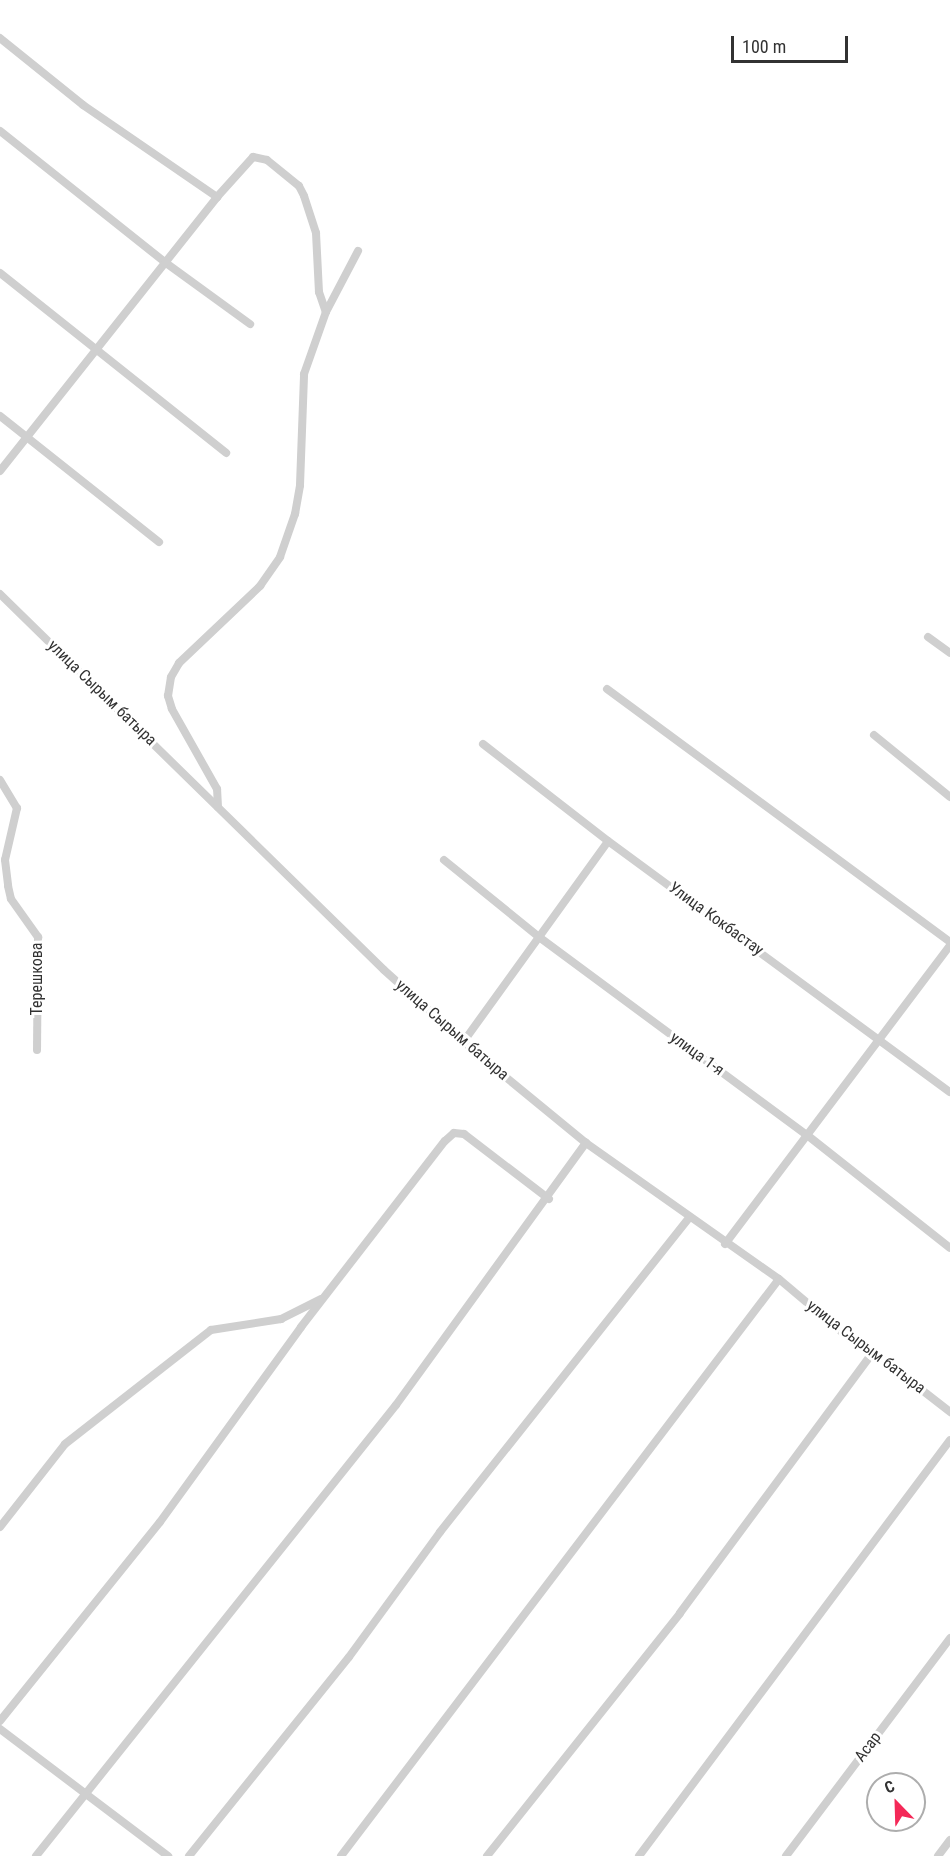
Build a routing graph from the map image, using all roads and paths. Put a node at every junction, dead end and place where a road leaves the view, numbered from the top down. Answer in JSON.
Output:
{"nodes":[{"id":1,"x":0,"y":39,"type":"edge"},
{"id":2,"x":0,"y":131,"type":"edge"},
{"id":3,"x":217,"y":197,"type":"junction"},
{"id":4,"x":358,"y":251,"type":"dead end"},
{"id":5,"x":166,"y":263,"type":"junction"},
{"id":6,"x":0,"y":273,"type":"edge"},
{"id":7,"x":326,"y":312,"type":"junction"},
{"id":8,"x":250,"y":324,"type":"dead end"},
{"id":9,"x":98,"y":349,"type":"junction"},
{"id":10,"x":0,"y":416,"type":"edge"},
{"id":11,"x":27,"y":438,"type":"junction"},
{"id":12,"x":226,"y":453,"type":"dead end"},
{"id":13,"x":0,"y":471,"type":"edge"},
{"id":14,"x":159,"y":542,"type":"dead end"},
{"id":15,"x":0,"y":594,"type":"edge"},
{"id":16,"x":928,"y":637,"type":"dead end"},
{"id":17,"x":950,"y":653,"type":"edge"},
{"id":18,"x":607,"y":689,"type":"dead end"},
{"id":19,"x":874,"y":735,"type":"dead end"},
{"id":20,"x":483,"y":744,"type":"dead end"},
{"id":21,"x":0,"y":780,"type":"edge"},
{"id":22,"x":950,"y":797,"type":"edge"},
{"id":23,"x":218,"y":807,"type":"junction"},
{"id":24,"x":608,"y":841,"type":"junction"},
{"id":25,"x":444,"y":860,"type":"dead end"},
{"id":26,"x":538,"y":937,"type":"junction"},
{"id":27,"x":950,"y":944,"type":"edge"},
{"id":28,"x":880,"y":1038,"type":"junction"},
{"id":29,"x":464,"y":1041,"type":"junction"},
{"id":30,"x":37,"y":1050,"type":"dead end"},
{"id":31,"x":950,"y":1092,"type":"edge"},
{"id":32,"x":807,"y":1135,"type":"junction"},
{"id":33,"x":586,"y":1143,"type":"junction"},
{"id":34,"x":549,"y":1199,"type":"junction"},
{"id":35,"x":690,"y":1217,"type":"junction"},
{"id":36,"x":725,"y":1244,"type":"junction"},
{"id":37,"x":950,"y":1248,"type":"edge"},
{"id":38,"x":779,"y":1280,"type":"junction"},
{"id":39,"x":324,"y":1297,"type":"junction"},
{"id":40,"x":873,"y":1352,"type":"junction"},
{"id":41,"x":950,"y":1412,"type":"edge"},
{"id":42,"x":950,"y":1440,"type":"edge"},
{"id":43,"x":0,"y":1527,"type":"edge"},
{"id":44,"x":950,"y":1638,"type":"edge"},
{"id":45,"x":0,"y":1721,"type":"edge"},
{"id":46,"x":0,"y":1729,"type":"edge"},
{"id":47,"x":86,"y":1794,"type":"junction"},
{"id":48,"x":950,"y":1840,"type":"edge"},
{"id":49,"x":36,"y":1856,"type":"edge"},
{"id":50,"x":168,"y":1856,"type":"edge"},
{"id":51,"x":189,"y":1856,"type":"edge"},
{"id":52,"x":341,"y":1856,"type":"edge"},
{"id":53,"x":487,"y":1856,"type":"edge"},
{"id":54,"x":639,"y":1856,"type":"edge"},
{"id":55,"x":786,"y":1856,"type":"edge"},
{"id":56,"x":938,"y":1856,"type":"edge"}],
"edges":[{"from":1,"to":3,"type":"street"},
{"from":2,"to":5,"type":"street"},
{"from":3,"to":5,"type":"street"},
{"from":3,"to":7,"type":"street"},
{"from":4,"to":7,"type":"street"},
{"from":5,"to":8,"type":"street"},
{"from":5,"to":9,"type":"street"},
{"from":6,"to":9,"type":"street"},
{"from":7,"to":23,"type":"street"},
{"from":9,"to":11,"type":"street"},
{"from":9,"to":12,"type":"street"},
{"from":10,"to":11,"type":"street"},
{"from":11,"to":13,"type":"street"},
{"from":11,"to":14,"type":"street"},
{"from":15,"to":23,"type":"street","name":"улица Сырым батыра"},
{"from":16,"to":17,"type":"street"},
{"from":18,"to":27,"type":"street"},
{"from":19,"to":22,"type":"street"},
{"from":20,"to":24,"type":"street","name":"Улица Кокбастау"},
{"from":21,"to":30,"type":"street","name":"Терешкова"},
{"from":23,"to":29,"type":"street","name":"улица Сырым батыра"},
{"from":24,"to":26,"type":"street"},
{"from":24,"to":28,"type":"street","name":"Улица Кокбастау"},
{"from":25,"to":26,"type":"street","name":"улица 1-я"},
{"from":26,"to":29,"type":"street"},
{"from":26,"to":32,"type":"street","name":"улица 1-я"},
{"from":27,"to":28,"type":"street"},
{"from":28,"to":31,"type":"street","name":"Улица Кокбастау"},
{"from":28,"to":32,"type":"street"},
{"from":29,"to":33,"type":"street","name":"улица Сырым батыра"},
{"from":32,"to":36,"type":"street"},
{"from":32,"to":37,"type":"street","name":"улица 1-я"},
{"from":33,"to":34,"type":"street"},
{"from":33,"to":35,"type":"street","name":"улица Сырым батыра"},
{"from":34,"to":39,"type":"street"},
{"from":34,"to":47,"type":"street"},
{"from":35,"to":36,"type":"street","name":"улица Сырым батыра"},
{"from":35,"to":51,"type":"street"},
{"from":36,"to":38,"type":"street","name":"улица Сырым батыра"},
{"from":38,"to":40,"type":"street","name":"улица Сырым батыра"},
{"from":38,"to":52,"type":"street"},
{"from":39,"to":43,"type":"street"},
{"from":39,"to":45,"type":"street"},
{"from":40,"to":41,"type":"street","name":"улица Сырым батыра"},
{"from":40,"to":53,"type":"street"},
{"from":42,"to":54,"type":"street"},
{"from":44,"to":55,"type":"street","name":"Асар"},
{"from":46,"to":47,"type":"street"},
{"from":47,"to":49,"type":"street"},
{"from":47,"to":50,"type":"street"},
{"from":48,"to":56,"type":"street"}]}
